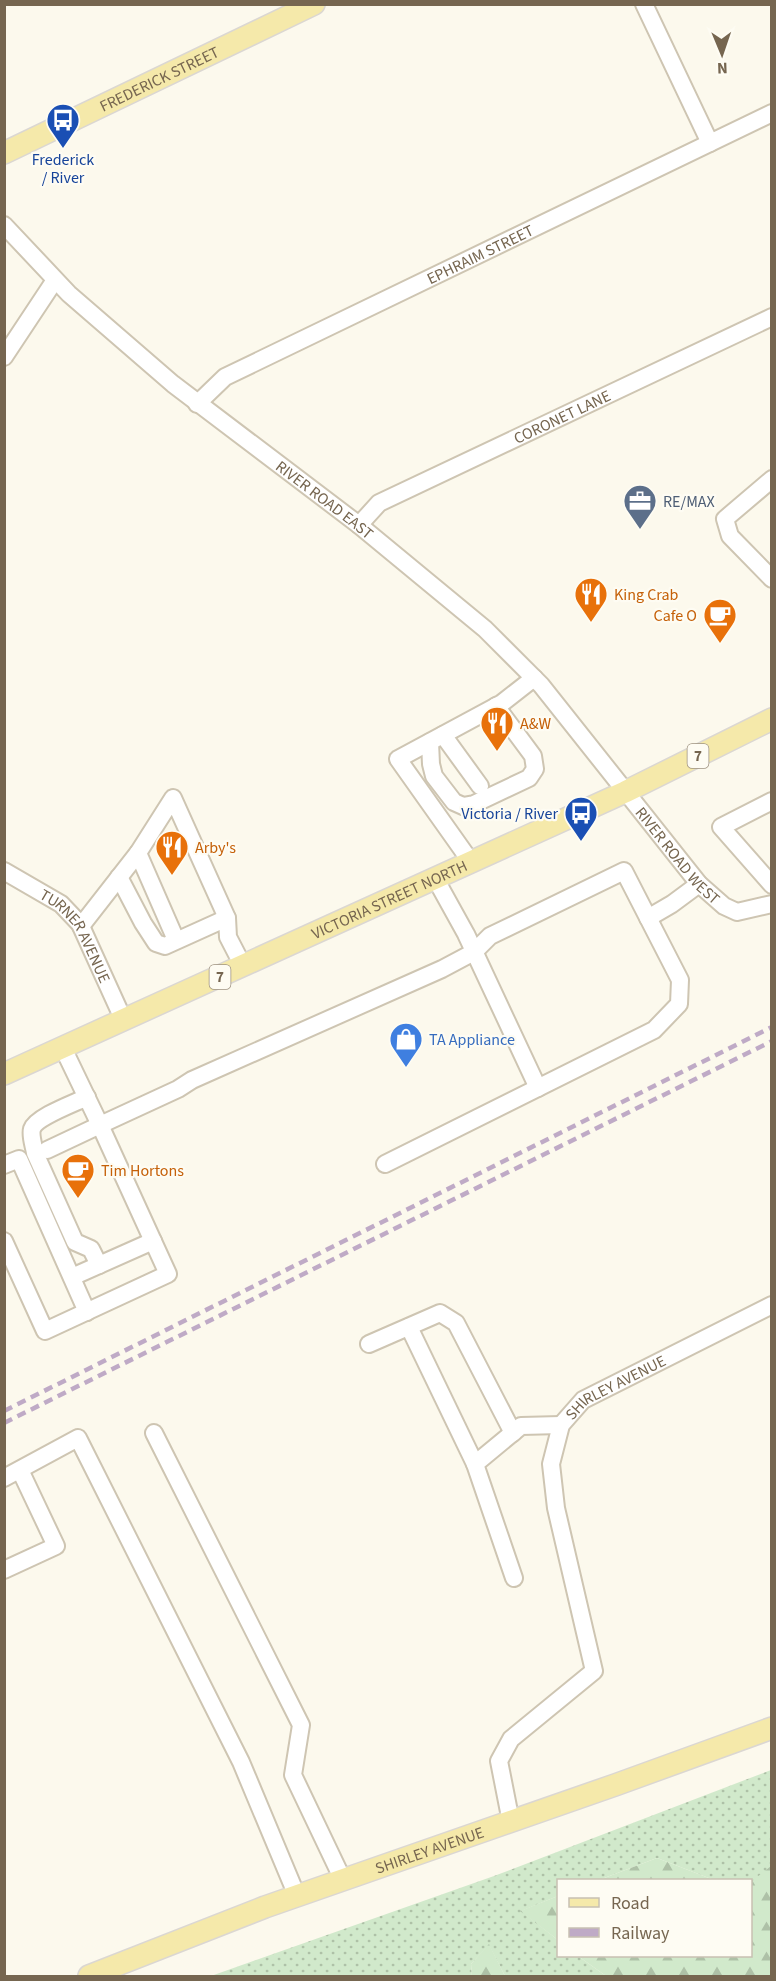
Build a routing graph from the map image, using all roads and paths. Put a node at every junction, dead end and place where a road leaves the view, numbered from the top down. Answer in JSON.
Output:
{"nodes":[{"id":1,"x":314,"y":4,"type":"edge"},
{"id":2,"x":645,"y":4,"type":"edge"},
{"id":3,"x":771,"y":113,"type":"edge"},
{"id":4,"x":710,"y":143,"type":"junction"},
{"id":5,"x":4,"y":153,"type":"edge"},
{"id":6,"x":4,"y":225,"type":"edge"},
{"id":7,"x":55,"y":280,"type":"junction"},
{"id":8,"x":771,"y":317,"type":"edge"},
{"id":9,"x":4,"y":357,"type":"edge"},
{"id":10,"x":197,"y":404,"type":"junction"},
{"id":11,"x":771,"y":480,"type":"edge"},
{"id":12,"x":359,"y":525,"type":"junction"},
{"id":13,"x":771,"y":579,"type":"edge"},
{"id":14,"x":534,"y":678,"type":"junction"},
{"id":15,"x":496,"y":706,"type":"junction"},
{"id":16,"x":771,"y":719,"type":"edge"},
{"id":17,"x":436,"y":739,"type":"junction"},
{"id":18,"x":480,"y":786,"type":"dead end"},
{"id":19,"x":625,"y":792,"type":"junction"},
{"id":20,"x":771,"y":801,"type":"edge"},
{"id":21,"x":138,"y":853,"type":"junction"},
{"id":22,"x":471,"y":862,"type":"junction"},
{"id":23,"x":4,"y":871,"type":"edge"},
{"id":24,"x":119,"y":877,"type":"junction"},
{"id":25,"x":435,"y":879,"type":"junction"},
{"id":26,"x":699,"y":884,"type":"junction"},
{"id":27,"x":771,"y":885,"type":"edge"},
{"id":28,"x":771,"y":904,"type":"edge"},
{"id":29,"x":228,"y":918,"type":"junction"},
{"id":30,"x":648,"y":918,"type":"junction"},
{"id":31,"x":81,"y":926,"type":"junction"},
{"id":32,"x":176,"y":940,"type":"junction"},
{"id":33,"x":474,"y":952,"type":"junction"},
{"id":34,"x":243,"y":966,"type":"junction"},
{"id":35,"x":124,"y":1021,"type":"junction"},
{"id":36,"x":63,"y":1048,"type":"junction"},
{"id":37,"x":4,"y":1074,"type":"edge"},
{"id":38,"x":538,"y":1088,"type":"junction"},
{"id":39,"x":87,"y":1097,"type":"junction"},
{"id":40,"x":100,"y":1125,"type":"junction"},
{"id":41,"x":47,"y":1150,"type":"dead end"},
{"id":42,"x":385,"y":1164,"type":"dead end"},
{"id":43,"x":4,"y":1165,"type":"edge"},
{"id":44,"x":4,"y":1241,"type":"edge"},
{"id":45,"x":153,"y":1241,"type":"junction"},
{"id":46,"x":99,"y":1265,"type":"junction"},
{"id":47,"x":72,"y":1277,"type":"junction"},
{"id":48,"x":771,"y":1305,"type":"edge"},
{"id":49,"x":87,"y":1312,"type":"junction"},
{"id":50,"x":409,"y":1327,"type":"junction"},
{"id":51,"x":369,"y":1344,"type":"dead end"},
{"id":52,"x":561,"y":1425,"type":"junction"},
{"id":53,"x":154,"y":1433,"type":"dead end"},
{"id":54,"x":513,"y":1433,"type":"junction"},
{"id":55,"x":475,"y":1464,"type":"junction"},
{"id":56,"x":20,"y":1470,"type":"junction"},
{"id":57,"x":4,"y":1478,"type":"edge"},
{"id":58,"x":4,"y":1570,"type":"edge"},
{"id":59,"x":514,"y":1578,"type":"dead end"},
{"id":60,"x":771,"y":1728,"type":"edge"},
{"id":61,"x":511,"y":1821,"type":"junction"},
{"id":62,"x":344,"y":1880,"type":"junction"},
{"id":63,"x":297,"y":1896,"type":"junction"},
{"id":64,"x":89,"y":1977,"type":"edge"}],
"edges":[{"from":1,"to":5,"type":"main road","name":"FREDERICK STREET"},
{"from":2,"to":4,"type":"street"},
{"from":3,"to":4,"type":"street","name":"EPHRAIM STREET"},
{"from":4,"to":10,"type":"street","name":"EPHRAIM STREET"},
{"from":6,"to":7,"type":"street","name":"RIVER ROAD EAST"},
{"from":7,"to":9,"type":"street"},
{"from":7,"to":10,"type":"street","name":"RIVER ROAD EAST"},
{"from":8,"to":12,"type":"street","name":"CORONET LANE"},
{"from":10,"to":12,"type":"street","name":"RIVER ROAD EAST"},
{"from":11,"to":13,"type":"street"},
{"from":12,"to":14,"type":"street","name":"RIVER ROAD EAST"},
{"from":14,"to":15,"type":"street"},
{"from":14,"to":19,"type":"street","name":"RIVER ROAD EAST"},
{"from":15,"to":17,"type":"street"},
{"from":15,"to":17,"type":"street"},
{"from":16,"to":19,"type":"main road","name":"VICTORIA STREET NORTH","number":"7"},
{"from":17,"to":18,"type":"street"},
{"from":17,"to":22,"type":"street"},
{"from":19,"to":22,"type":"main road","name":"VICTORIA STREET NORTH","number":"7"},
{"from":19,"to":26,"type":"street","name":"RIVER ROAD WEST"},
{"from":20,"to":27,"type":"street"},
{"from":21,"to":24,"type":"street"},
{"from":21,"to":29,"type":"street"},
{"from":21,"to":32,"type":"street"},
{"from":22,"to":25,"type":"main road","name":"VICTORIA STREET NORTH","number":"7"},
{"from":23,"to":31,"type":"street","name":"TURNER AVENUE"},
{"from":24,"to":31,"type":"street"},
{"from":24,"to":32,"type":"street"},
{"from":25,"to":33,"type":"street"},
{"from":25,"to":34,"type":"main road","name":"VICTORIA STREET NORTH","number":"7"},
{"from":26,"to":28,"type":"street","name":"RIVER ROAD WEST"},
{"from":26,"to":30,"type":"street"},
{"from":29,"to":32,"type":"street"},
{"from":29,"to":34,"type":"street"},
{"from":30,"to":33,"type":"street"},
{"from":30,"to":38,"type":"street"},
{"from":31,"to":35,"type":"street","name":"TURNER AVENUE"},
{"from":33,"to":38,"type":"street"},
{"from":33,"to":40,"type":"street"},
{"from":34,"to":35,"type":"main road","name":"VICTORIA STREET NORTH","number":"7"},
{"from":35,"to":36,"type":"main road","name":"VICTORIA STREET NORTH","number":"7"},
{"from":36,"to":37,"type":"main road","name":"VICTORIA STREET NORTH","number":"7"},
{"from":36,"to":39,"type":"street"},
{"from":38,"to":42,"type":"street"},
{"from":39,"to":40,"type":"street"},
{"from":39,"to":46,"type":"street"},
{"from":40,"to":41,"type":"street"},
{"from":40,"to":45,"type":"street"},
{"from":43,"to":47,"type":"street"},
{"from":44,"to":49,"type":"street"},
{"from":45,"to":46,"type":"street"},
{"from":45,"to":49,"type":"street"},
{"from":46,"to":47,"type":"street"},
{"from":47,"to":49,"type":"street"},
{"from":48,"to":52,"type":"street","name":"SHIRLEY AVENUE"},
{"from":50,"to":51,"type":"street"},
{"from":50,"to":54,"type":"street"},
{"from":50,"to":55,"type":"street"},
{"from":52,"to":54,"type":"street"},
{"from":52,"to":61,"type":"street","name":"SHIRLEY AVENUE"},
{"from":53,"to":62,"type":"street"},
{"from":54,"to":55,"type":"street"},
{"from":55,"to":59,"type":"street"},
{"from":56,"to":57,"type":"street"},
{"from":56,"to":58,"type":"street"},
{"from":56,"to":63,"type":"street"},
{"from":60,"to":61,"type":"main road","name":"SHIRLEY AVENUE"},
{"from":61,"to":62,"type":"main road","name":"SHIRLEY AVENUE"},
{"from":62,"to":63,"type":"main road","name":"SHIRLEY AVENUE"},
{"from":63,"to":64,"type":"main road","name":"SHIRLEY AVENUE"}]}
